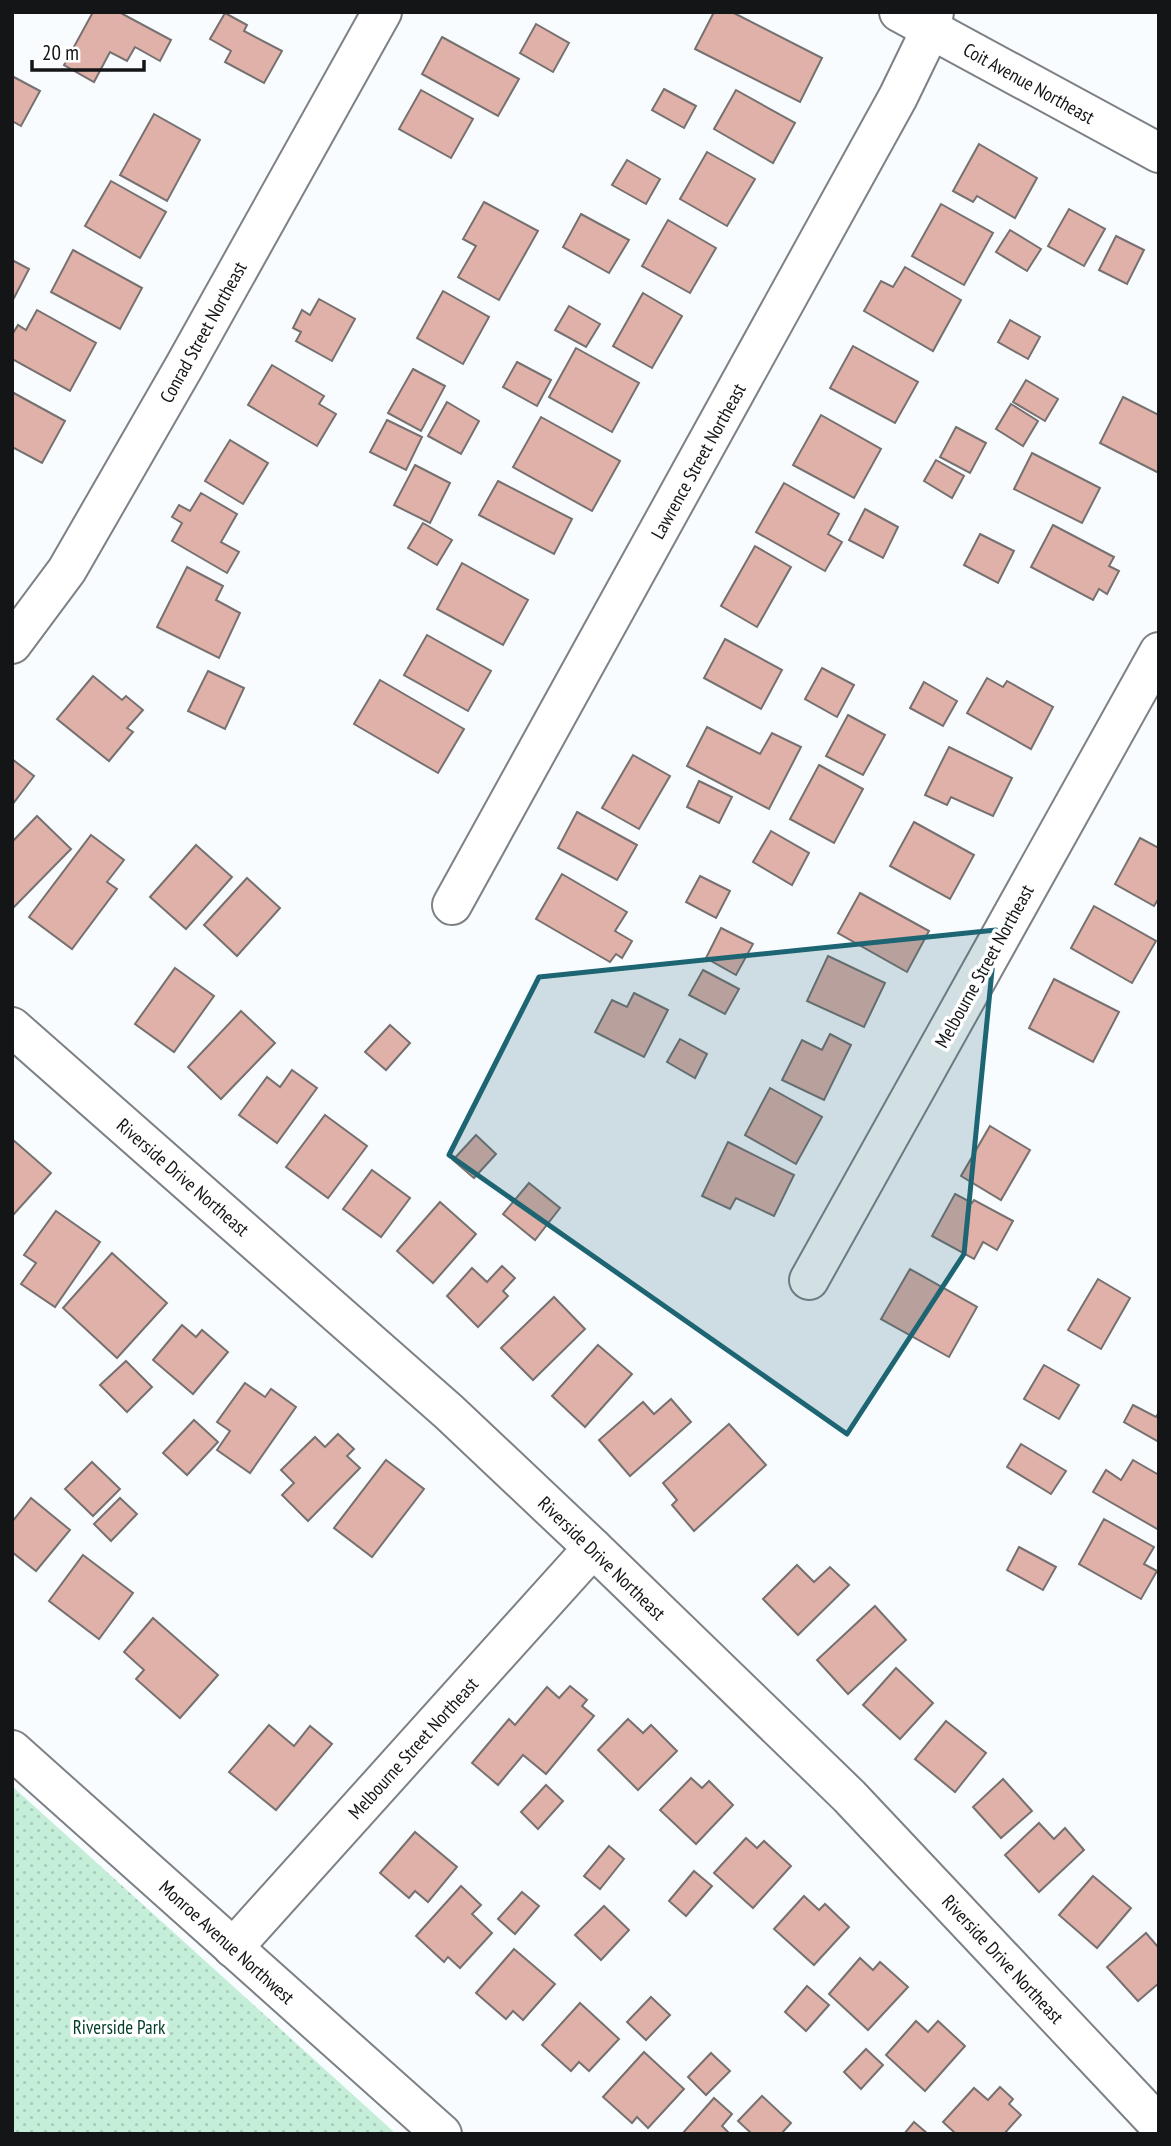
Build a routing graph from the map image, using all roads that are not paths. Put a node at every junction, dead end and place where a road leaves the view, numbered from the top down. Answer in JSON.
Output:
{"nodes":[{"id":1,"x":382,"y":12,"type":"edge"},
{"id":2,"x":921,"y":18,"type":"edge"},
{"id":3,"x":1159,"y":153,"type":"edge"},
{"id":4,"x":12,"y":644,"type":"edge"},
{"id":5,"x":1159,"y":652,"type":"edge"},
{"id":6,"x":452,"y":905,"type":"dead end"},
{"id":7,"x":12,"y":1027,"type":"edge"},
{"id":8,"x":809,"y":1280,"type":"dead end"},
{"id":9,"x":593,"y":1548,"type":"junction"},
{"id":10,"x":12,"y":1750,"type":"edge"},
{"id":11,"x":233,"y":1948,"type":"junction"},
{"id":12,"x":1159,"y":2125,"type":"edge"},
{"id":13,"x":442,"y":2134,"type":"edge"}],
"edges":[{"from":1,"to":4,"type":"street","name":"Conrad Street Northeast"},
{"from":2,"to":3,"type":"street","name":"Coit Avenue Northeast"},
{"from":2,"to":6,"type":"street","name":"Lawrence Street Northeast"},
{"from":5,"to":8,"type":"street","name":"Melbourne Street Northeast"},
{"from":7,"to":9,"type":"street","name":"Riverside Drive Northeast"},
{"from":9,"to":11,"type":"street","name":"Melbourne Street Northeast"},
{"from":9,"to":12,"type":"street","name":"Riverside Drive Northeast"},
{"from":10,"to":11,"type":"street","name":"Monroe Avenue Northwest"},
{"from":11,"to":13,"type":"street","name":"Monroe Avenue Northwest"}]}
